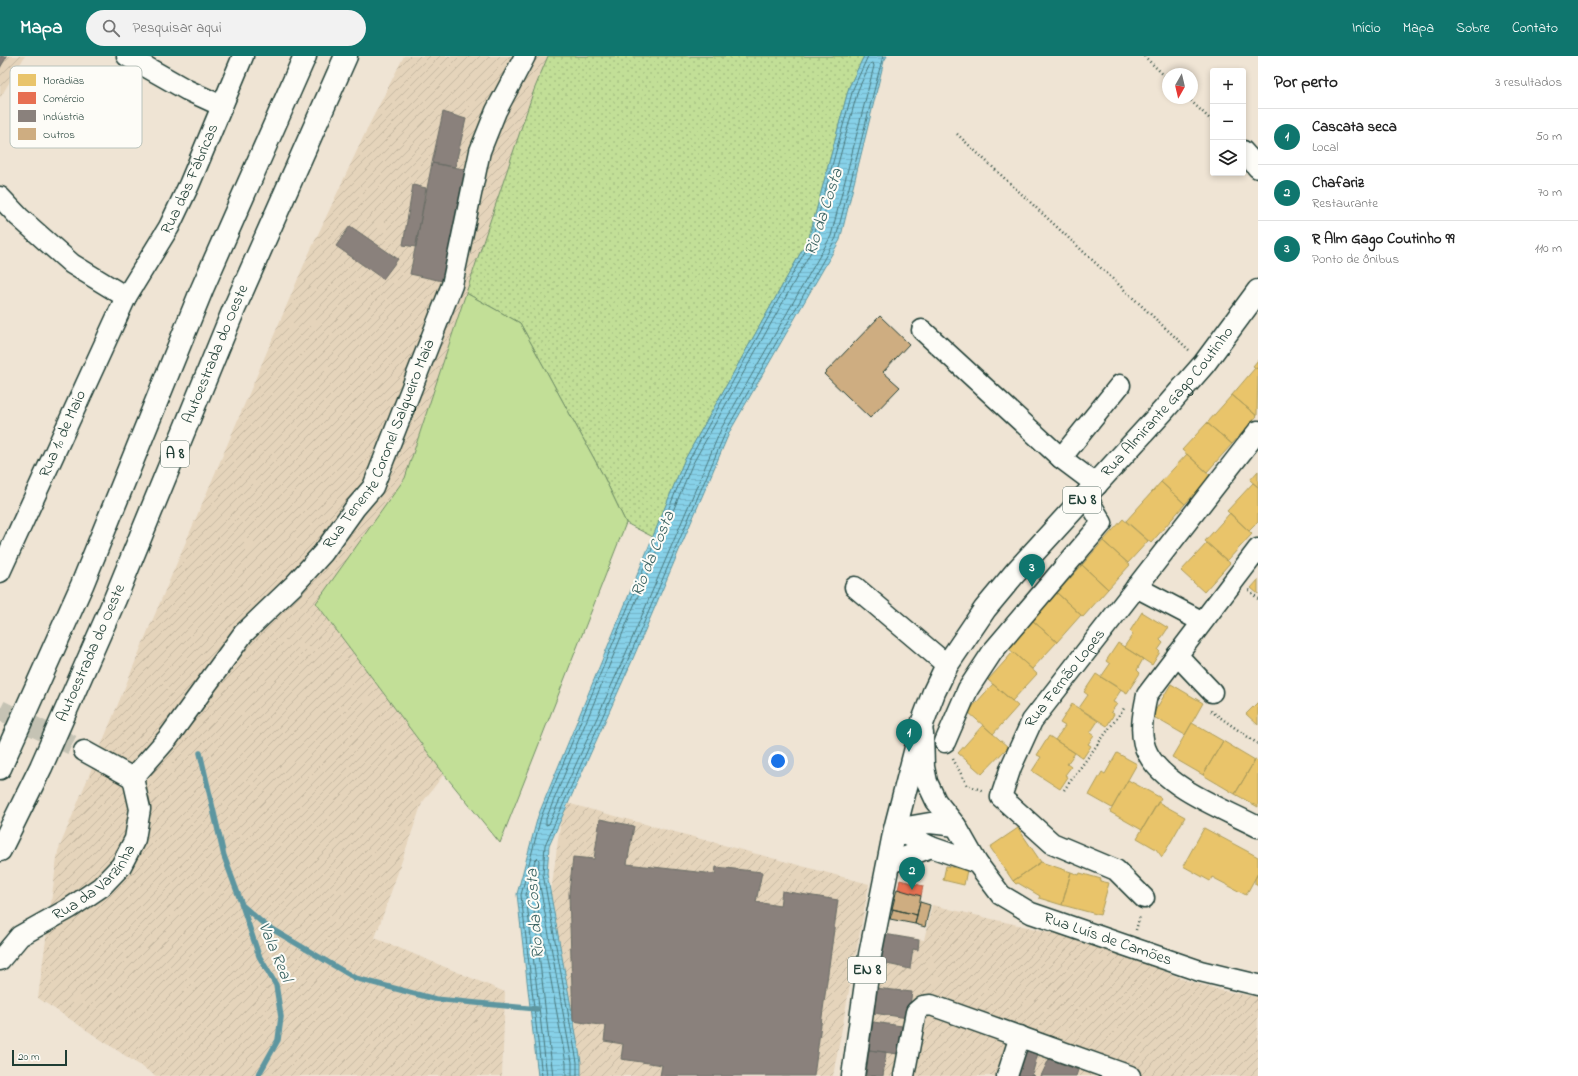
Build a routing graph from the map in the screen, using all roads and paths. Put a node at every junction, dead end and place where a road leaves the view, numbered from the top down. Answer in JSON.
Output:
{"nodes":[{"id":1,"x":127,"y":56,"type":"edge"},
{"id":2,"x":244,"y":56,"type":"edge"},
{"id":3,"x":305,"y":56,"type":"edge"},
{"id":4,"x":346,"y":56,"type":"edge"},
{"id":5,"x":525,"y":56,"type":"edge"},
{"id":6,"x":1144,"y":56,"type":"edge"},
{"id":7,"x":1162,"y":73,"type":"edge"},
{"id":8,"x":1194,"y":104,"type":"edge"},
{"id":9,"x":222,"y":106,"type":"junction"},
{"id":10,"x":1210,"y":119,"type":"edge"},
{"id":11,"x":957,"y":134,"type":"dead end"},
{"id":12,"x":1246,"y":154,"type":"edge"},
{"id":13,"x":1258,"y":168,"type":"edge"},
{"id":14,"x":0,"y":197,"type":"edge"},
{"id":15,"x":1258,"y":291,"type":"edge"},
{"id":16,"x":126,"y":296,"type":"junction"},
{"id":17,"x":922,"y":330,"type":"dead end"},
{"id":18,"x":1204,"y":364,"type":"junction"},
{"id":19,"x":1120,"y":385,"type":"dead end"},
{"id":20,"x":1258,"y":431,"type":"edge"},
{"id":21,"x":1061,"y":458,"type":"junction"},
{"id":22,"x":1091,"y":490,"type":"junction"},
{"id":23,"x":1258,"y":549,"type":"edge"},
{"id":24,"x":0,"y":572,"type":"edge"},
{"id":25,"x":855,"y":587,"type":"dead end"},
{"id":26,"x":1136,"y":587,"type":"junction"},
{"id":27,"x":1201,"y":621,"type":"junction"},
{"id":28,"x":1178,"y":655,"type":"junction"},
{"id":29,"x":947,"y":665,"type":"junction"},
{"id":30,"x":1147,"y":694,"type":"junction"},
{"id":31,"x":1211,"y":701,"type":"joint"},
{"id":32,"x":923,"y":721,"type":"junction"},
{"id":33,"x":945,"y":742,"type":"joint"},
{"id":34,"x":1258,"y":744,"type":"edge"},
{"id":35,"x":84,"y":751,"type":"tunnel mouth"},
{"id":36,"x":0,"y":768,"type":"edge"},
{"id":37,"x":133,"y":778,"type":"junction"},
{"id":38,"x":1064,"y":790,"type":"dead end"},
{"id":39,"x":1001,"y":797,"type":"junction"},
{"id":40,"x":956,"y":826,"type":"junction"},
{"id":41,"x":1258,"y":827,"type":"edge"},
{"id":42,"x":895,"y":829,"type":"junction"},
{"id":43,"x":931,"y":847,"type":"junction"},
{"id":44,"x":0,"y":850,"type":"edge"},
{"id":45,"x":977,"y":863,"type":"junction"},
{"id":46,"x":888,"y":864,"type":"junction"},
{"id":47,"x":1144,"y":898,"type":"joint"},
{"id":48,"x":1132,"y":947,"type":"junction"},
{"id":49,"x":0,"y":960,"type":"edge"},
{"id":50,"x":1258,"y":985,"type":"edge"},
{"id":51,"x":1020,"y":1036,"type":"junction"},
{"id":52,"x":853,"y":1076,"type":"edge"},
{"id":53,"x":904,"y":1076,"type":"edge"},
{"id":54,"x":1007,"y":1076,"type":"edge"},
{"id":55,"x":1130,"y":1076,"type":"edge"}],
"edges":[{"from":1,"to":9,"type":"street"},
{"from":2,"to":9,"type":"street","name":"Rua das Fábricas"},
{"from":3,"to":36,"type":"main road","number":"A 8"},
{"from":4,"to":44,"type":"main road","name":"Autoestrada do Oeste","number":"A 8"},
{"from":5,"to":37,"type":"street","name":"Rua Tenente Coronel Salgueiro Maia"},
{"from":6,"to":7,"type":"path"},
{"from":8,"to":10,"type":"path"},
{"from":9,"to":16,"type":"street","name":"Rua das Fábricas"},
{"from":11,"to":18,"type":"path"},
{"from":12,"to":13,"type":"street"},
{"from":14,"to":16,"type":"street"},
{"from":15,"to":18,"type":"main road","name":"Rua Almirante Gago Coutinho","number":"EN 8"},
{"from":16,"to":24,"type":"street","name":"Rua 1º de Maio"},
{"from":17,"to":21,"type":"street"},
{"from":18,"to":22,"type":"main road","name":"Rua Almirante Gago Coutinho","number":"EN 8"},
{"from":19,"to":21,"type":"street"},
{"from":20,"to":26,"type":"street","name":"Rua Fernão Lopes"},
{"from":21,"to":22,"type":"street"},
{"from":22,"to":29,"type":"main road","name":"Rua Almirante Gago Coutinho","number":"EN 8"},
{"from":22,"to":33,"type":"street"},
{"from":23,"to":27,"type":"street"},
{"from":25,"to":29,"type":"street"},
{"from":26,"to":27,"type":"street"},
{"from":26,"to":39,"type":"street","name":"Rua Fernão Lopes"},
{"from":27,"to":28,"type":"street"},
{"from":28,"to":30,"type":"street"},
{"from":28,"to":31,"type":"street"},
{"from":29,"to":32,"type":"main road","name":"Rua Almirante Gago Coutinho","number":"EN 8"},
{"from":30,"to":38,"type":"path"},
{"from":30,"to":41,"type":"street"},
{"from":31,"to":34,"type":"path"},
{"from":32,"to":40,"type":"street","name":"Rua Luís de Camões"},
{"from":32,"to":42,"type":"main road","name":"Rua Almirante Gago Coutinho","number":"EN 8"},
{"from":33,"to":39,"type":"path"},
{"from":35,"to":37,"type":"street"},
{"from":37,"to":49,"type":"street","name":"Rua da Varzinha"},
{"from":39,"to":47,"type":"street"},
{"from":40,"to":42,"type":"street"},
{"from":40,"to":45,"type":"street","name":"Rua Luís de Camões"},
{"from":42,"to":43,"type":"street"},
{"from":42,"to":46,"type":"main road","name":"Rua Almirante Gago Coutinho","number":"EN 8"},
{"from":43,"to":45,"type":"street"},
{"from":43,"to":46,"type":"street"},
{"from":45,"to":48,"type":"street","name":"Rua Luís de Camões"},
{"from":46,"to":52,"type":"main road","name":"Rua Almirante Gago Coutinho","number":"EN 8"},
{"from":47,"to":48,"type":"path"},
{"from":48,"to":50,"type":"street","name":"Rua Luís de Camões"},
{"from":51,"to":53,"type":"street"},
{"from":51,"to":54,"type":"street"},
{"from":51,"to":55,"type":"street"}]}
